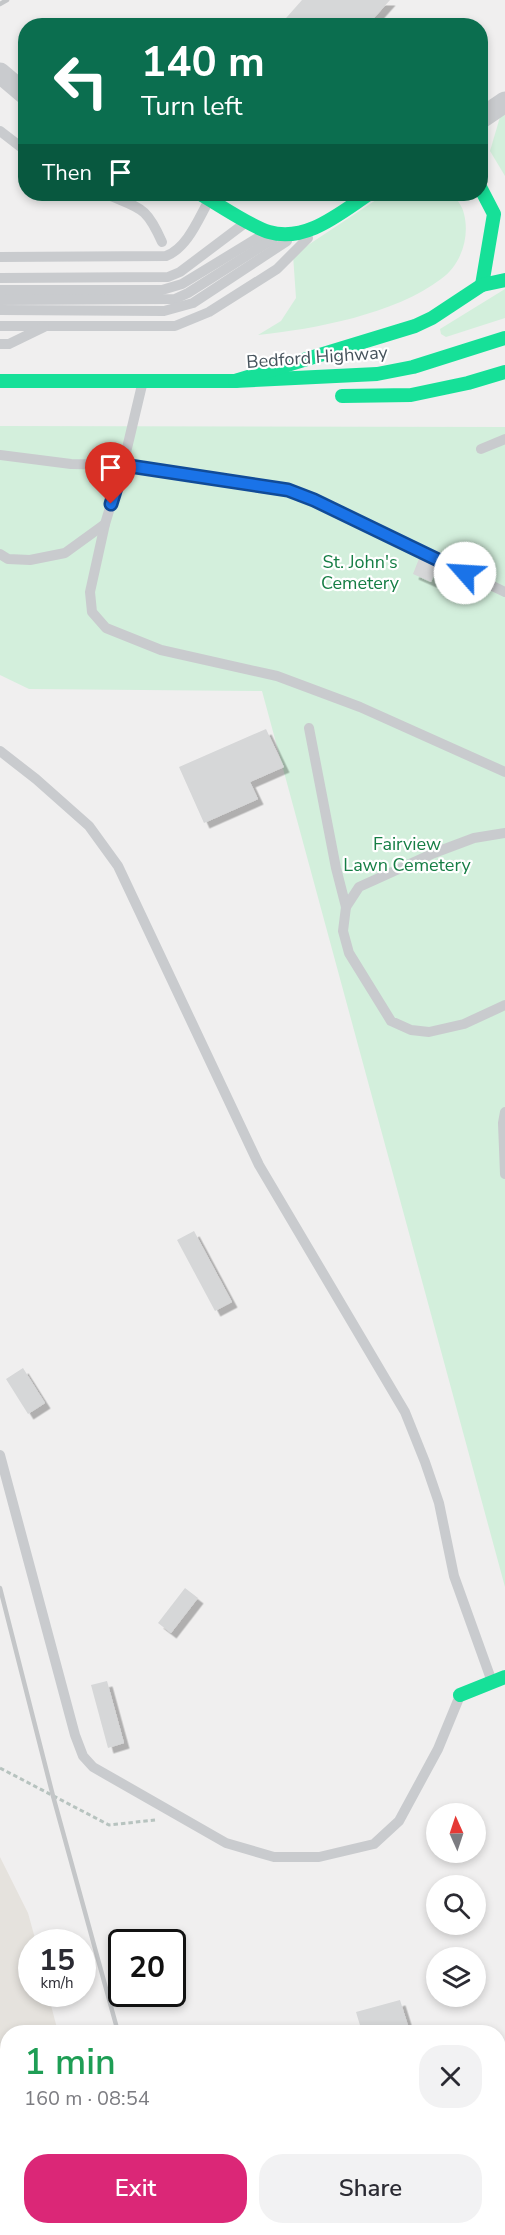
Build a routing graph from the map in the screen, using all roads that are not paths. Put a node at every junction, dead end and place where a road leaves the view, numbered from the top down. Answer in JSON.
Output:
{"nodes":[{"id":1,"x":0,"y":72,"type":"edge"},
{"id":2,"x":18,"y":88,"type":"edge"},
{"id":3,"x":505,"y":102,"type":"edge"},
{"id":4,"x":488,"y":114,"type":"edge"},
{"id":5,"x":0,"y":131,"type":"edge"},
{"id":6,"x":18,"y":145,"type":"edge"},
{"id":7,"x":488,"y":199,"type":"edge"},
{"id":8,"x":122,"y":201,"type":"edge"},
{"id":9,"x":203,"y":201,"type":"edge"},
{"id":10,"x":214,"y":201,"type":"edge"},
{"id":11,"x":358,"y":201,"type":"edge"},
{"id":12,"x":499,"y":215,"type":"edge"},
{"id":13,"x":248,"y":221,"type":"junction"},
{"id":14,"x":320,"y":226,"type":"junction"},
{"id":15,"x":273,"y":234,"type":"junction"},
{"id":16,"x":297,"y":234,"type":"junction"},
{"id":17,"x":162,"y":243,"type":"dead end"},
{"id":18,"x":0,"y":257,"type":"edge"},
{"id":19,"x":0,"y":278,"type":"edge"},
{"id":20,"x":505,"y":280,"type":"edge"},
{"id":21,"x":482,"y":285,"type":"junction"},
{"id":22,"x":0,"y":290,"type":"edge"},
{"id":23,"x":0,"y":300,"type":"edge"},
{"id":24,"x":0,"y":310,"type":"edge"},
{"id":25,"x":0,"y":326,"type":"edge"},
{"id":26,"x":44,"y":327,"type":"junction"},
{"id":27,"x":505,"y":338,"type":"edge"},
{"id":28,"x":0,"y":344,"type":"edge"},
{"id":29,"x":505,"y":372,"type":"edge"},
{"id":30,"x":0,"y":381,"type":"edge"},
{"id":31,"x":143,"y":381,"type":"junction"},
{"id":32,"x":235,"y":381,"type":"junction"},
{"id":33,"x":468,"y":383,"type":"junction"},
{"id":34,"x":499,"y":388,"type":"dead end"},
{"id":35,"x":281,"y":394,"type":"dead end"},
{"id":36,"x":328,"y":397,"type":"dead end"},
{"id":37,"x":505,"y":439,"type":"edge"},
{"id":38,"x":481,"y":449,"type":"dead end"},
{"id":39,"x":0,"y":455,"type":"edge"},
{"id":40,"x":123,"y":465,"type":"junction"},
{"id":41,"x":105,"y":524,"type":"junction"},
{"id":42,"x":0,"y":554,"type":"edge"},
{"id":43,"x":505,"y":592,"type":"edge"},
{"id":44,"x":309,"y":728,"type":"dead end"},
{"id":45,"x":0,"y":751,"type":"edge"},
{"id":46,"x":505,"y":772,"type":"edge"},
{"id":47,"x":505,"y":833,"type":"edge"},
{"id":48,"x":346,"y":907,"type":"junction"},
{"id":49,"x":505,"y":1005,"type":"edge"},
{"id":50,"x":505,"y":1112,"type":"edge"},
{"id":51,"x":505,"y":1174,"type":"edge"},
{"id":52,"x":0,"y":1455,"type":"edge"},
{"id":53,"x":499,"y":1680,"type":"edge"},
{"id":54,"x":460,"y":1695,"type":"joint"}],
"edges":[{"from":1,"to":2,"type":"street"},
{"from":3,"to":4,"type":"street"},
{"from":5,"to":6,"type":"lane"},
{"from":7,"to":12,"type":"main road"},
{"from":8,"to":17,"type":"lane"},
{"from":9,"to":18,"type":"lane"},
{"from":10,"to":13,"type":"main road"},
{"from":11,"to":14,"type":"main road"},
{"from":12,"to":21,"type":"main road"},
{"from":13,"to":15,"type":"main road"},
{"from":13,"to":19,"type":"lane"},
{"from":14,"to":16,"type":"main road"},
{"from":14,"to":26,"type":"lane"},
{"from":15,"to":16,"type":"main road"},
{"from":15,"to":22,"type":"lane"},
{"from":15,"to":23,"type":"lane"},
{"from":16,"to":24,"type":"lane"},
{"from":20,"to":21,"type":"main road"},
{"from":21,"to":32,"type":"main road"},
{"from":25,"to":26,"type":"lane"},
{"from":26,"to":28,"type":"lane"},
{"from":27,"to":32,"type":"main road","name":"Bedford Highway"},
{"from":29,"to":33,"type":"main road"},
{"from":30,"to":31,"type":"main road","name":"Bedford Highway"},
{"from":31,"to":32,"type":"main road","name":"Bedford Highway"},
{"from":31,"to":40,"type":"lane"},
{"from":32,"to":35,"type":"main road","name":"Bedford Highway"},
{"from":33,"to":34,"type":"main road"},
{"from":33,"to":36,"type":"main road"},
{"from":37,"to":38,"type":"lane"},
{"from":39,"to":40,"type":"lane"},
{"from":40,"to":41,"type":"lane"},
{"from":40,"to":43,"type":"lane"},
{"from":41,"to":42,"type":"lane"},
{"from":41,"to":46,"type":"lane"},
{"from":44,"to":48,"type":"lane"},
{"from":45,"to":53,"type":"lane"},
{"from":47,"to":48,"type":"lane"},
{"from":48,"to":49,"type":"lane"},
{"from":50,"to":51,"type":"lane"},
{"from":52,"to":54,"type":"lane"},
{"from":53,"to":54,"type":"main road"}]}
